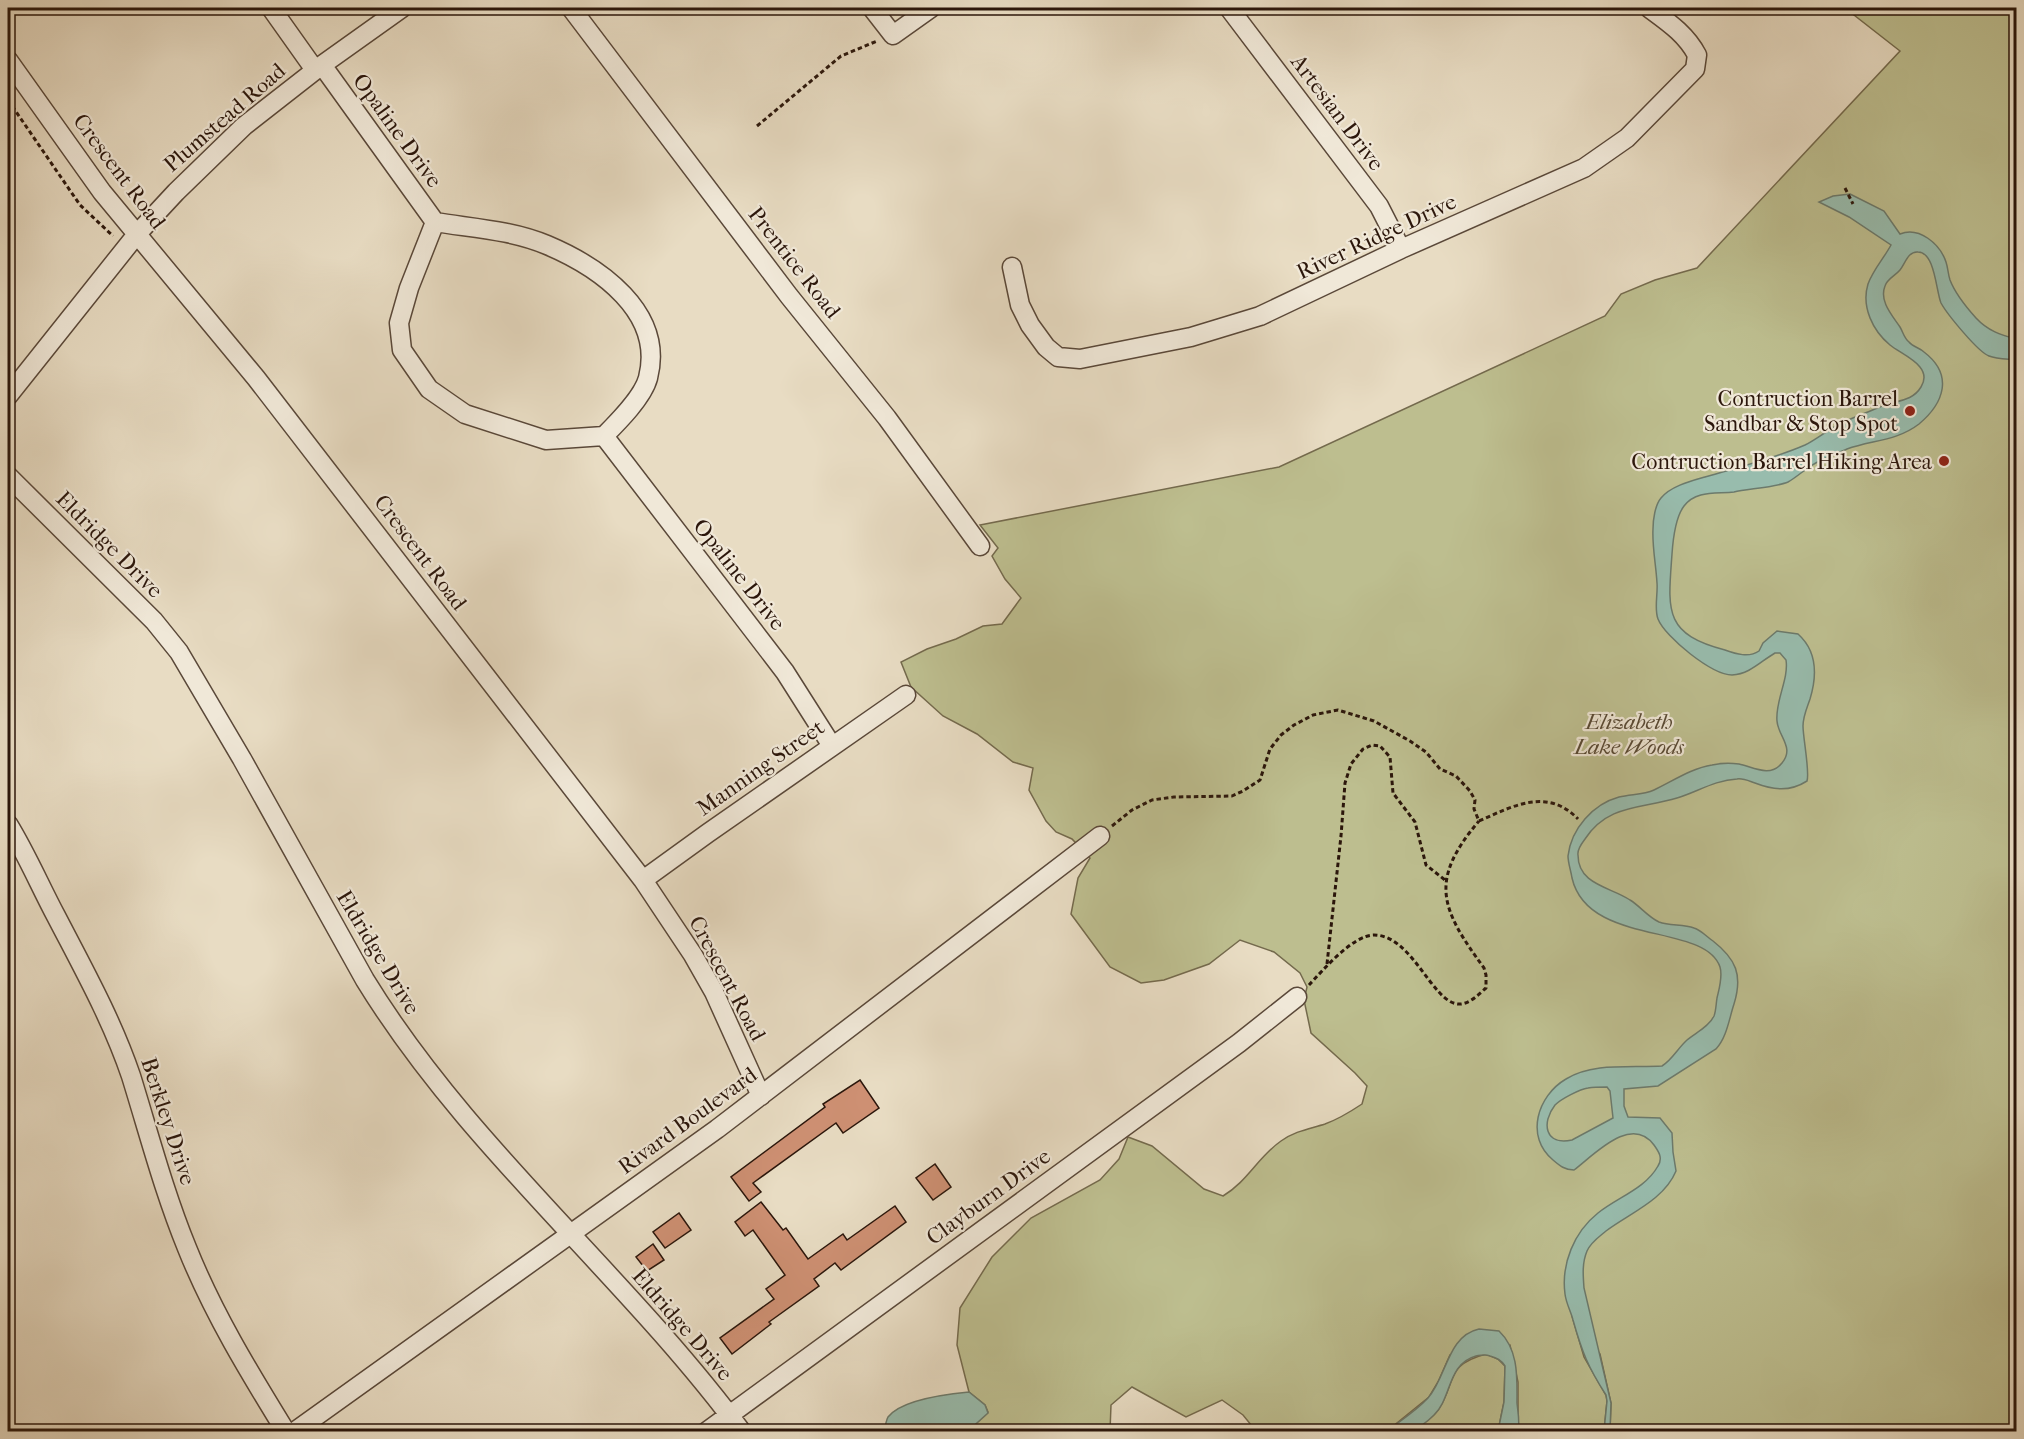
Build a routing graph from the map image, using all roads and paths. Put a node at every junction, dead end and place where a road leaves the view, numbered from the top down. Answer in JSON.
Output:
{"nodes":[{"id":1,"x":271,"y":8,"type":"edge"},
{"id":2,"x":402,"y":8,"type":"edge"},
{"id":3,"x":571,"y":8,"type":"edge"},
{"id":4,"x":872,"y":8,"type":"edge"},
{"id":5,"x":931,"y":8,"type":"edge"},
{"id":6,"x":1229,"y":8,"type":"edge"},
{"id":7,"x":1649,"y":8,"type":"edge"},
{"id":8,"x":893,"y":35,"type":"junction"},
{"id":9,"x":8,"y":60,"type":"edge"},
{"id":10,"x":319,"y":68,"type":"junction"},
{"id":11,"x":8,"y":100,"type":"edge"},
{"id":12,"x":757,"y":126,"type":"dead end"},
{"id":13,"x":1845,"y":188,"type":"dead end"},
{"id":14,"x":1853,"y":204,"type":"dead end"},
{"id":15,"x":435,"y":222,"type":"junction"},
{"id":16,"x":131,"y":241,"type":"junction"},
{"id":17,"x":1401,"y":249,"type":"junction"},
{"id":18,"x":1012,"y":267,"type":"dead end"},
{"id":19,"x":8,"y":396,"type":"edge"},
{"id":20,"x":604,"y":436,"type":"junction"},
{"id":21,"x":8,"y":476,"type":"edge"},
{"id":22,"x":980,"y":546,"type":"dead end"},
{"id":23,"x":906,"y":695,"type":"dead end"},
{"id":24,"x":832,"y":746,"type":"junction"},
{"id":25,"x":1578,"y":819,"type":"dead end"},
{"id":26,"x":1479,"y":821,"type":"junction"},
{"id":27,"x":8,"y":824,"type":"edge"},
{"id":28,"x":1100,"y":836,"type":"joint"},
{"id":29,"x":643,"y":880,"type":"junction"},
{"id":30,"x":1445,"y":881,"type":"junction"},
{"id":31,"x":1326,"y":966,"type":"junction"},
{"id":32,"x":1297,"y":997,"type":"joint"},
{"id":33,"x":761,"y":1096,"type":"junction"},
{"id":34,"x":569,"y":1234,"type":"junction"},
{"id":35,"x":729,"y":1414,"type":"junction"},
{"id":36,"x":286,"y":1431,"type":"edge"},
{"id":37,"x":294,"y":1431,"type":"edge"},
{"id":38,"x":706,"y":1431,"type":"edge"},
{"id":39,"x":742,"y":1431,"type":"edge"}],
"edges":[{"from":1,"to":10,"type":"street","name":"Opaline Drive"},
{"from":2,"to":10,"type":"street","name":"Plumstead Road"},
{"from":3,"to":22,"type":"street","name":"Prentice Road"},
{"from":4,"to":8,"type":"street"},
{"from":5,"to":8,"type":"street"},
{"from":6,"to":17,"type":"street","name":"Artesian Drive"},
{"from":7,"to":17,"type":"street","name":"River Ridge Drive"},
{"from":8,"to":12,"type":"path"},
{"from":9,"to":16,"type":"street","name":"Crescent Road"},
{"from":10,"to":15,"type":"street","name":"Opaline Drive"},
{"from":10,"to":16,"type":"street","name":"Plumstead Road"},
{"from":11,"to":16,"type":"path"},
{"from":13,"to":14,"type":"path"},
{"from":15,"to":20,"type":"street","name":"Opaline Drive"},
{"from":15,"to":20,"type":"street","name":"Opaline Drive"},
{"from":16,"to":19,"type":"street","name":"Plumstead Road"},
{"from":16,"to":29,"type":"street","name":"Crescent Road"},
{"from":17,"to":18,"type":"street","name":"River Ridge Drive"},
{"from":20,"to":24,"type":"street","name":"Opaline Drive"},
{"from":21,"to":34,"type":"street","name":"Eldridge Drive"},
{"from":23,"to":24,"type":"street","name":"Manning Street"},
{"from":24,"to":29,"type":"street","name":"Manning Street"},
{"from":25,"to":26,"type":"path"},
{"from":26,"to":28,"type":"path"},
{"from":26,"to":30,"type":"path"},
{"from":27,"to":36,"type":"street","name":"Berkley Drive"},
{"from":28,"to":33,"type":"street","name":"Rivard Boulevard"},
{"from":29,"to":33,"type":"street","name":"Crescent Road"},
{"from":30,"to":31,"type":"path"},
{"from":30,"to":31,"type":"path"},
{"from":31,"to":32,"type":"path"},
{"from":32,"to":35,"type":"street","name":"Clayburn Drive"},
{"from":33,"to":34,"type":"street","name":"Rivard Boulevard"},
{"from":34,"to":35,"type":"street","name":"Eldridge Drive"},
{"from":34,"to":37,"type":"street","name":"Rivard Boulevard"},
{"from":35,"to":38,"type":"street","name":"Clayburn Drive"},
{"from":35,"to":39,"type":"street","name":"Eldridge Drive"}]}
